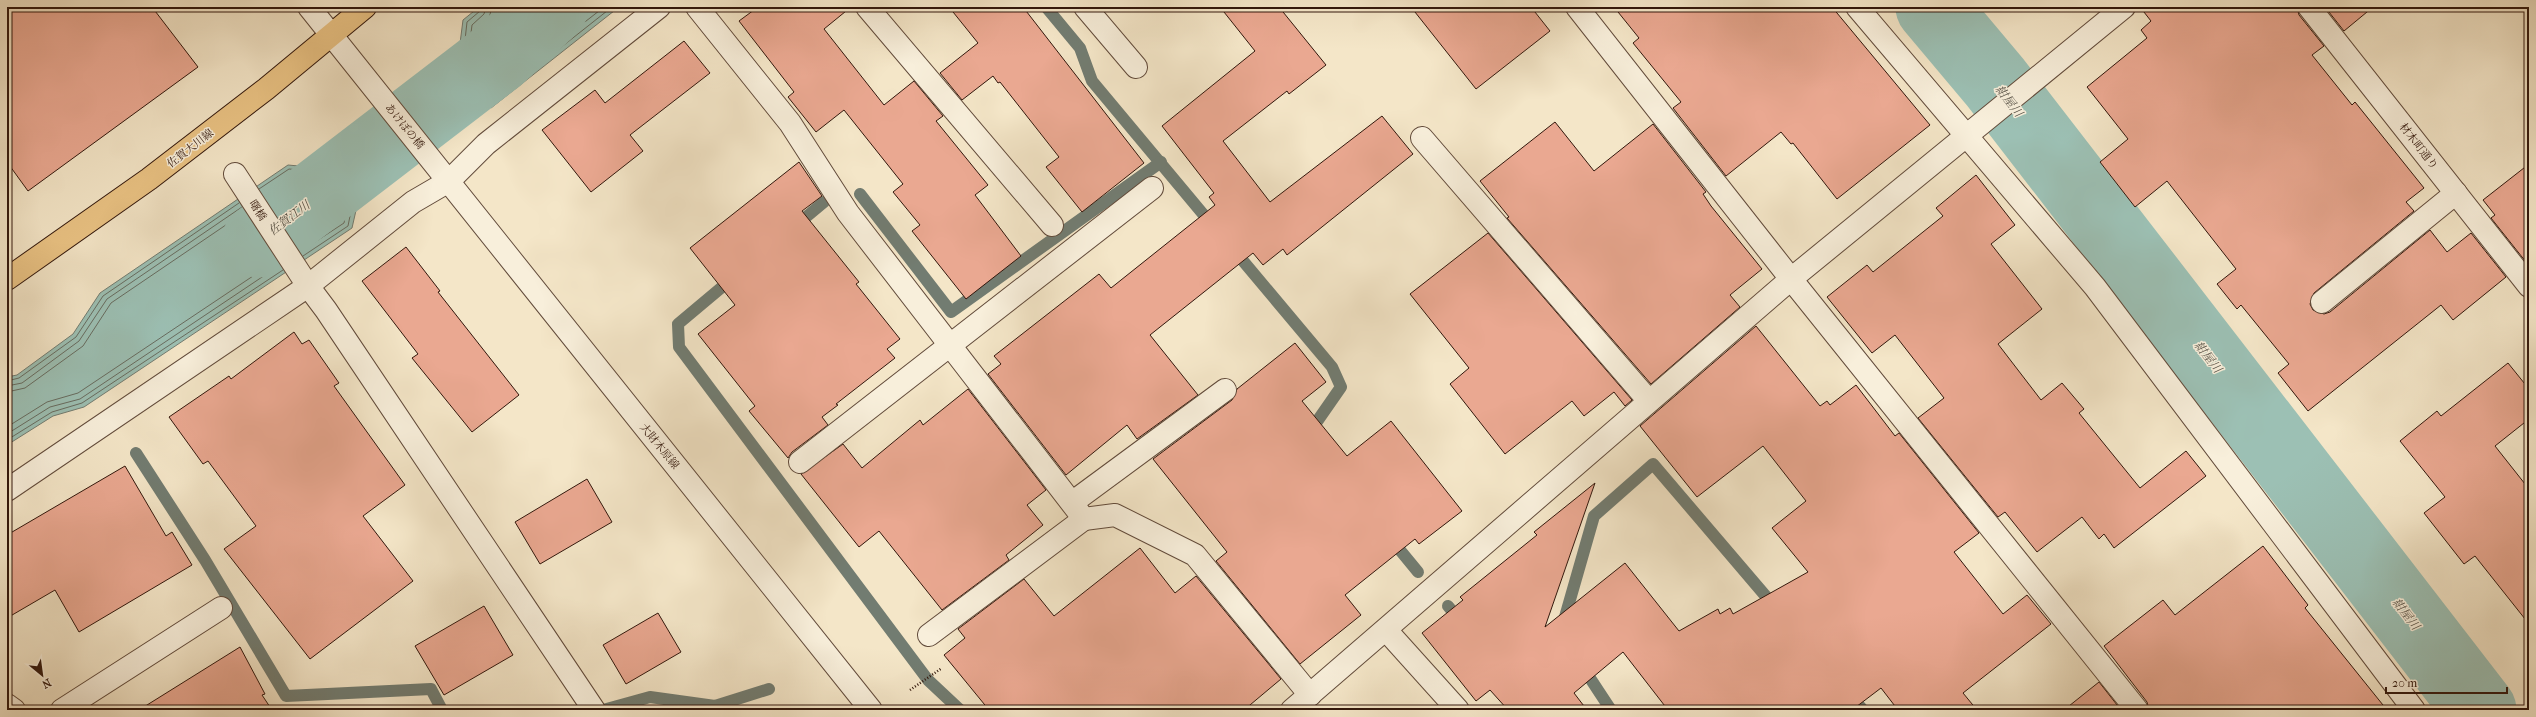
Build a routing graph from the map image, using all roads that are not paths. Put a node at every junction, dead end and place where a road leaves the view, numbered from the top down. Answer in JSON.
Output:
{"nodes":[{"id":1,"x":310,"y":7,"type":"edge"},
{"id":2,"x":365,"y":7,"type":"edge"},
{"id":3,"x":659,"y":7,"type":"edge"},
{"id":4,"x":697,"y":7,"type":"edge"},
{"id":5,"x":867,"y":7,"type":"edge"},
{"id":6,"x":1085,"y":7,"type":"edge"},
{"id":7,"x":1577,"y":7,"type":"edge"},
{"id":8,"x":1857,"y":7,"type":"edge"},
{"id":9,"x":2124,"y":7,"type":"edge"},
{"id":10,"x":2308,"y":7,"type":"edge"},
{"id":11,"x":331,"y":33,"type":"junction"},
{"id":12,"x":1136,"y":66,"type":"dead end"},
{"id":13,"x":1968,"y":135,"type":"junction"},
{"id":14,"x":1422,"y":138,"type":"dead end"},
{"id":15,"x":235,"y":174,"type":"dead end"},
{"id":16,"x":449,"y":181,"type":"junction"},
{"id":17,"x":1152,"y":188,"type":"dead end"},
{"id":18,"x":2456,"y":193,"type":"junction"},
{"id":19,"x":1052,"y":225,"type":"dead end"},
{"id":20,"x":7,"y":279,"type":"edge"},
{"id":21,"x":1791,"y":279,"type":"junction"},
{"id":22,"x":308,"y":286,"type":"junction"},
{"id":23,"x":2529,"y":286,"type":"edge"},
{"id":24,"x":2322,"y":302,"type":"dead end"},
{"id":25,"x":950,"y":346,"type":"junction"},
{"id":26,"x":1225,"y":390,"type":"dead end"},
{"id":27,"x":1650,"y":401,"type":"junction"},
{"id":28,"x":800,"y":462,"type":"dead end"},
{"id":29,"x":7,"y":490,"type":"edge"},
{"id":30,"x":1079,"y":511,"type":"junction"},
{"id":31,"x":221,"y":608,"type":"dead end"},
{"id":32,"x":1386,"y":630,"type":"junction"},
{"id":33,"x":929,"y":635,"type":"dead end"},
{"id":34,"x":1310,"y":695,"type":"junction"},
{"id":35,"x":590,"y":703,"type":"edge"},
{"id":36,"x":7,"y":706,"type":"edge"},
{"id":37,"x":14,"y":710,"type":"edge"},
{"id":38,"x":62,"y":710,"type":"edge"},
{"id":39,"x":871,"y":710,"type":"edge"},
{"id":40,"x":1292,"y":710,"type":"edge"},
{"id":41,"x":1458,"y":710,"type":"edge"},
{"id":42,"x":2137,"y":710,"type":"edge"},
{"id":43,"x":2414,"y":710,"type":"edge"}],
"edges":[{"from":1,"to":11,"type":"street"},
{"from":2,"to":11,"type":"main road","name":"佐賀大川線"},
{"from":3,"to":16,"type":"street"},
{"from":4,"to":25,"type":"street"},
{"from":5,"to":19,"type":"street"},
{"from":6,"to":12,"type":"street"},
{"from":7,"to":21,"type":"street"},
{"from":8,"to":13,"type":"street"},
{"from":9,"to":13,"type":"street"},
{"from":10,"to":18,"type":"street","name":"材木町通り"},
{"from":11,"to":16,"type":"street","name":"あけぼの橋"},
{"from":11,"to":20,"type":"main road","name":"佐賀大川線"},
{"from":13,"to":21,"type":"street"},
{"from":13,"to":43,"type":"street"},
{"from":14,"to":27,"type":"street"},
{"from":15,"to":22,"type":"street","name":"曙橋"},
{"from":16,"to":22,"type":"street"},
{"from":16,"to":39,"type":"street","name":"大財木原線"},
{"from":17,"to":25,"type":"street"},
{"from":18,"to":23,"type":"street","name":"材木町通り"},
{"from":18,"to":24,"type":"street"},
{"from":21,"to":27,"type":"street"},
{"from":21,"to":42,"type":"street"},
{"from":22,"to":29,"type":"street"},
{"from":22,"to":35,"type":"street","name":"曙橋"},
{"from":25,"to":28,"type":"street"},
{"from":25,"to":30,"type":"street"},
{"from":26,"to":30,"type":"street"},
{"from":27,"to":32,"type":"street"},
{"from":30,"to":33,"type":"street"},
{"from":30,"to":34,"type":"street"},
{"from":31,"to":38,"type":"street"},
{"from":32,"to":34,"type":"street"},
{"from":32,"to":41,"type":"street"},
{"from":34,"to":40,"type":"street"},
{"from":36,"to":37,"type":"street"}]}
